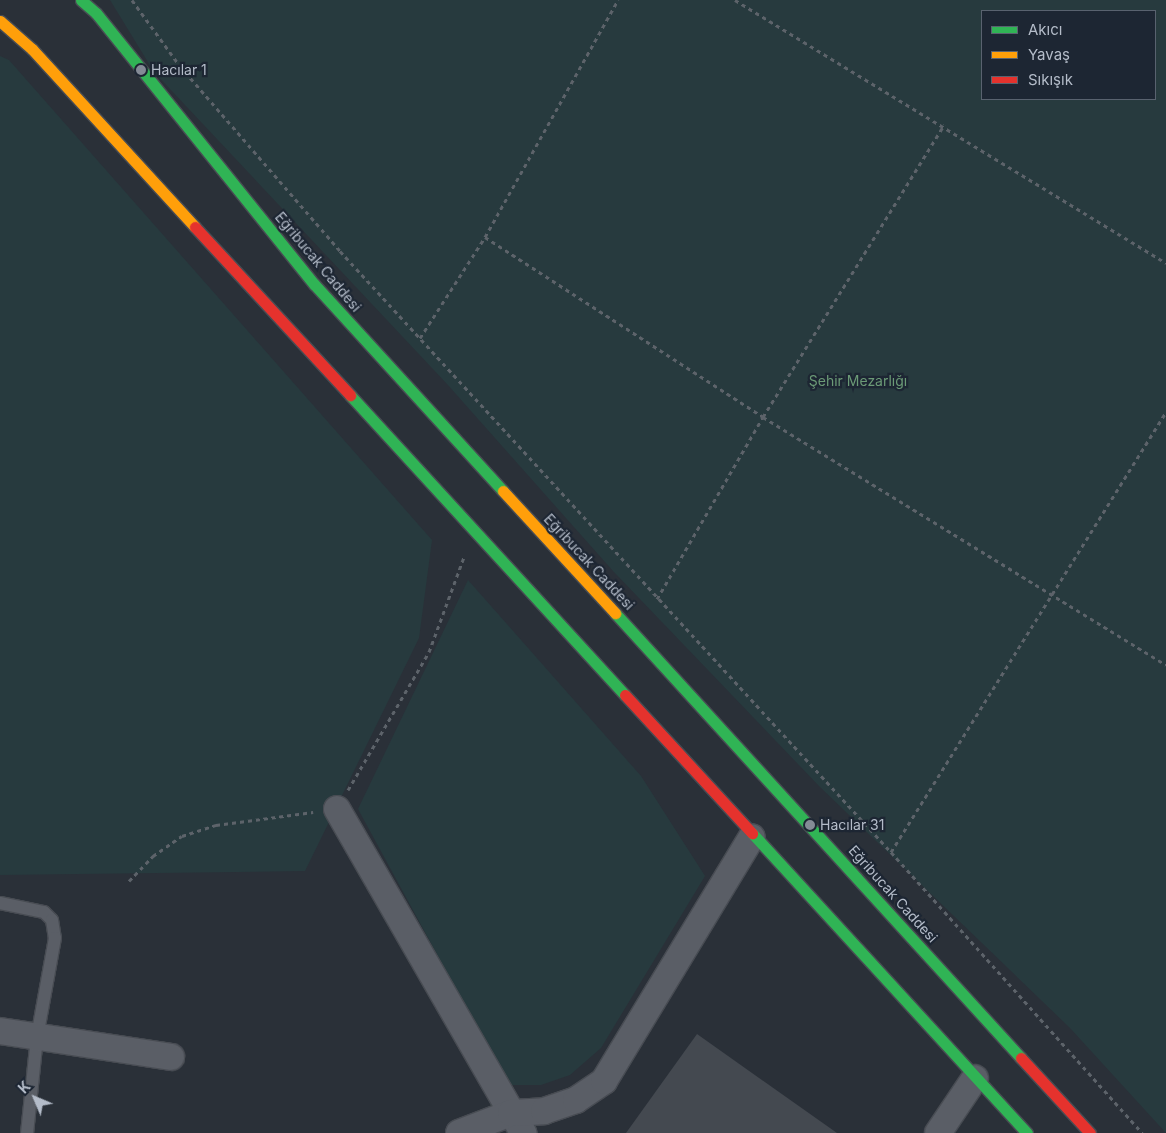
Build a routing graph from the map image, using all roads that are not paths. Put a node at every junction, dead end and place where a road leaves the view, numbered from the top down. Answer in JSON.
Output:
{"nodes":[{"id":1,"x":80,"y":0,"type":"edge"},
{"id":2,"x":88,"y":0,"type":"edge"},
{"id":3,"x":96,"y":13,"type":"junction"},
{"id":4,"x":0,"y":21,"type":"edge"},
{"id":5,"x":337,"y":809,"type":"road end"},
{"id":6,"x":752,"y":837,"type":"junction"},
{"id":7,"x":0,"y":904,"type":"edge"},
{"id":8,"x":0,"y":1031,"type":"edge"},
{"id":9,"x":36,"y":1037,"type":"junction"},
{"id":10,"x":171,"y":1057,"type":"dead end"},
{"id":11,"x":975,"y":1078,"type":"junction"},
{"id":12,"x":517,"y":1123,"type":"edge"},
{"id":13,"x":27,"y":1133,"type":"edge"},
{"id":14,"x":459,"y":1133,"type":"edge"},
{"id":15,"x":938,"y":1133,"type":"edge"},
{"id":16,"x":1027,"y":1133,"type":"edge"},
{"id":17,"x":1090,"y":1133,"type":"edge"}],
"edges":[{"from":1,"to":3,"type":"main road","name":"Eğribucak Caddesi"},
{"from":2,"to":3,"type":"main road"},
{"from":3,"to":17,"type":"main road","name":"Eğribucak Caddesi"},
{"from":4,"to":6,"type":"main road"},
{"from":5,"to":12,"type":"street"},
{"from":6,"to":11,"type":"main road"},
{"from":6,"to":12,"type":"street"},
{"from":7,"to":9,"type":"lane"},
{"from":8,"to":9,"type":"street"},
{"from":9,"to":10,"type":"street"},
{"from":9,"to":13,"type":"lane"},
{"from":11,"to":15,"type":"street"},
{"from":11,"to":16,"type":"main road"},
{"from":12,"to":14,"type":"street"}]}
